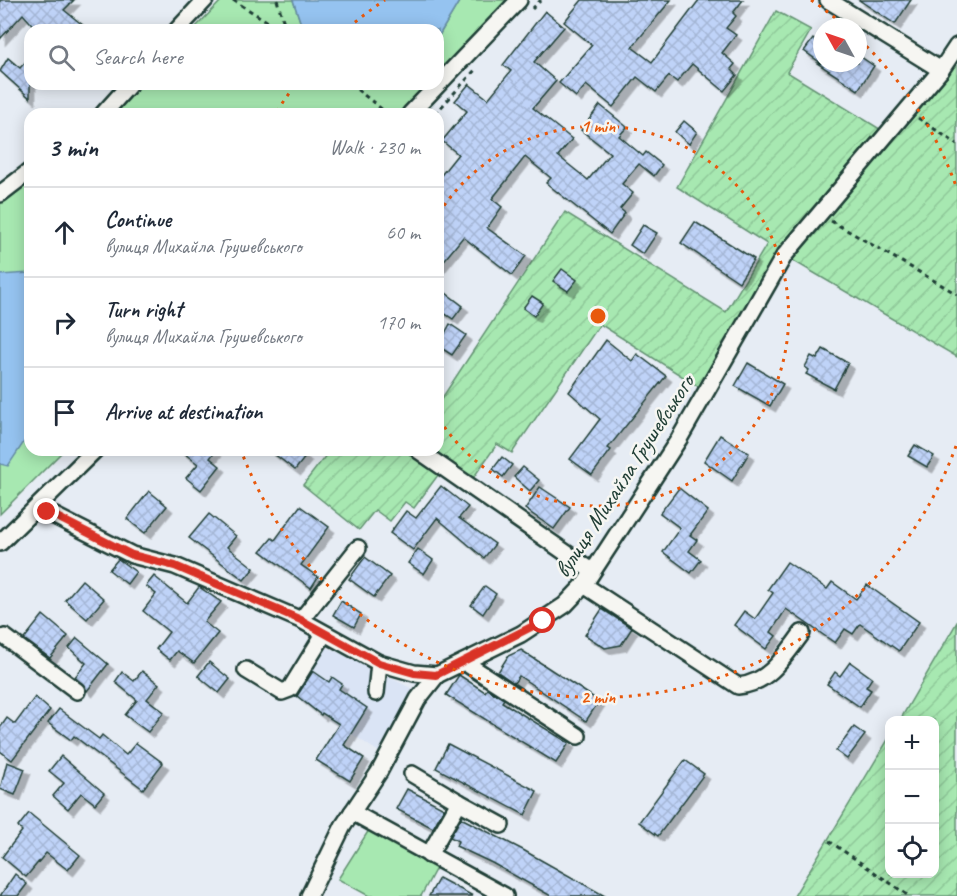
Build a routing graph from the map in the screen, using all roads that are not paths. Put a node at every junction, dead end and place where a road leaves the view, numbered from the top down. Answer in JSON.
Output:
{"nodes":[{"id":1,"x":205,"y":0,"type":"edge"},
{"id":2,"x":519,"y":0,"type":"edge"},
{"id":3,"x":828,"y":0,"type":"edge"},
{"id":4,"x":183,"y":24,"type":"edge"},
{"id":5,"x":957,"y":46,"type":"edge"},
{"id":6,"x":940,"y":70,"type":"junction"},
{"id":7,"x":444,"y":78,"type":"edge"},
{"id":8,"x":125,"y":90,"type":"edge"},
{"id":9,"x":433,"y":90,"type":"edge"},
{"id":10,"x":108,"y":108,"type":"edge"},
{"id":11,"x":416,"y":108,"type":"edge"},
{"id":12,"x":24,"y":176,"type":"edge"},
{"id":13,"x":0,"y":194,"type":"edge"},
{"id":14,"x":89,"y":456,"type":"edge"},
{"id":15,"x":426,"y":456,"type":"edge"},
{"id":16,"x":37,"y":507,"type":"junction"},
{"id":17,"x":0,"y":543,"type":"edge"},
{"id":18,"x":358,"y":548,"type":"dead end"},
{"id":19,"x":588,"y":578,"type":"junction"},
{"id":20,"x":301,"y":620,"type":"junction"},
{"id":21,"x":802,"y":633,"type":"dead end"},
{"id":22,"x":324,"y":634,"type":"junction"},
{"id":23,"x":2,"y":640,"type":"edge"},
{"id":24,"x":464,"y":662,"type":"junction"},
{"id":25,"x":379,"y":663,"type":"junction"},
{"id":26,"x":246,"y":670,"type":"dead end"},
{"id":27,"x":436,"y":675,"type":"junction"},
{"id":28,"x":77,"y":691,"type":"dead end"},
{"id":29,"x":376,"y":693,"type":"dead end"},
{"id":30,"x":578,"y":736,"type":"dead end"},
{"id":31,"x":412,"y":774,"type":"dead end"},
{"id":32,"x":459,"y":802,"type":"junction"},
{"id":33,"x":352,"y":812,"type":"junction"},
{"id":34,"x":501,"y":825,"type":"dead end"},
{"id":35,"x":429,"y":855,"type":"junction"},
{"id":36,"x":309,"y":896,"type":"edge"},
{"id":37,"x":505,"y":896,"type":"edge"}],
"edges":[{"from":1,"to":4,"type":"street"},
{"from":2,"to":7,"type":"street"},
{"from":3,"to":6,"type":"street"},
{"from":5,"to":6,"type":"street","name":"вулиця Михайла Грушевського"},
{"from":6,"to":19,"type":"street","name":"вулиця Михайла Грушевського"},
{"from":8,"to":10,"type":"street"},
{"from":9,"to":11,"type":"street"},
{"from":12,"to":13,"type":"street"},
{"from":14,"to":16,"type":"street"},
{"from":15,"to":19,"type":"street"},
{"from":16,"to":17,"type":"street"},
{"from":16,"to":20,"type":"street"},
{"from":18,"to":20,"type":"street"},
{"from":19,"to":21,"type":"street"},
{"from":19,"to":24,"type":"street","name":"вулиця Михайла Грушевського"},
{"from":20,"to":22,"type":"street"},
{"from":22,"to":25,"type":"street"},
{"from":22,"to":26,"type":"street"},
{"from":23,"to":28,"type":"street"},
{"from":24,"to":27,"type":"street","name":"вулиця Михайла Грушевського"},
{"from":24,"to":30,"type":"street"},
{"from":25,"to":27,"type":"street"},
{"from":25,"to":29,"type":"street"},
{"from":27,"to":33,"type":"street"},
{"from":31,"to":32,"type":"street"},
{"from":32,"to":34,"type":"street"},
{"from":32,"to":35,"type":"street"},
{"from":33,"to":35,"type":"street"},
{"from":33,"to":36,"type":"street"},
{"from":35,"to":37,"type":"street"}]}
